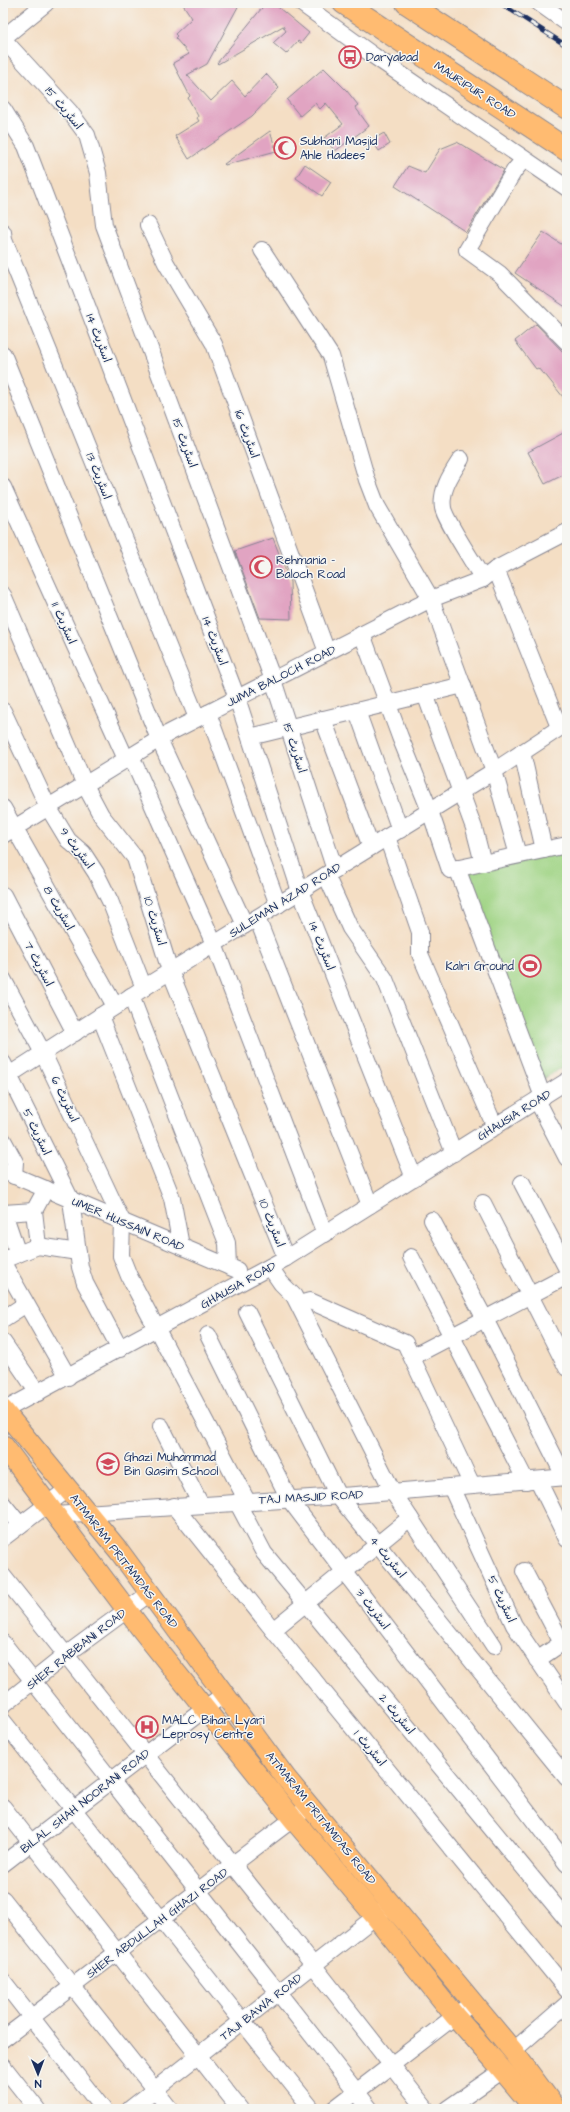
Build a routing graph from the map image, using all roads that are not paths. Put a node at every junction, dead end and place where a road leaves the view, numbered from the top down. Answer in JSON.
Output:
{"nodes":[{"id":1,"x":301,"y":3,"type":"edge"},
{"id":2,"x":344,"y":3,"type":"edge"},
{"id":3,"x":407,"y":3,"type":"edge"},
{"id":4,"x":539,"y":3,"type":"edge"},
{"id":5,"x":38,"y":5,"type":"edge"},
{"id":6,"x":567,"y":23,"type":"edge"},
{"id":7,"x":3,"y":38,"type":"edge"},
{"id":8,"x":567,"y":108,"type":"edge"},
{"id":9,"x":3,"y":109,"type":"edge"},
{"id":10,"x":567,"y":150,"type":"edge"},
{"id":11,"x":524,"y":159,"type":"junction"},
{"id":12,"x":567,"y":188,"type":"edge"},
{"id":13,"x":148,"y":225,"type":"dead end"},
{"id":14,"x":3,"y":232,"type":"edge"},
{"id":15,"x":262,"y":250,"type":"dead end"},
{"id":16,"x":567,"y":342,"type":"edge"},
{"id":17,"x":3,"y":354,"type":"edge"},
{"id":18,"x":461,"y":459,"type":"dead end"},
{"id":19,"x":3,"y":487,"type":"edge"},
{"id":20,"x":567,"y":532,"type":"edge"},
{"id":21,"x":496,"y":569,"type":"junction"},
{"id":22,"x":483,"y":578,"type":"junction"},
{"id":23,"x":3,"y":595,"type":"edge"},
{"id":24,"x":431,"y":599,"type":"junction"},
{"id":25,"x":362,"y":634,"type":"junction"},
{"id":26,"x":327,"y":652,"type":"junction"},
{"id":27,"x":273,"y":680,"type":"junction"},
{"id":28,"x":463,"y":685,"type":"junction"},
{"id":29,"x":425,"y":694,"type":"junction"},
{"id":30,"x":237,"y":698,"type":"junction"},
{"id":31,"x":387,"y":704,"type":"junction"},
{"id":32,"x":357,"y":711,"type":"junction"},
{"id":33,"x":3,"y":712,"type":"edge"},
{"id":34,"x":203,"y":716,"type":"junction"},
{"id":35,"x":323,"y":719,"type":"junction"},
{"id":36,"x":563,"y":725,"type":"edge"},
{"id":37,"x":288,"y":728,"type":"junction"},
{"id":38,"x":250,"y":737,"type":"junction"},
{"id":39,"x":159,"y":739,"type":"junction"},
{"id":40,"x":522,"y":752,"type":"junction"},
{"id":41,"x":128,"y":758,"type":"junction"},
{"id":42,"x":494,"y":771,"type":"junction"},
{"id":43,"x":85,"y":785,"type":"junction"},
{"id":44,"x":460,"y":792,"type":"junction"},
{"id":45,"x":48,"y":807,"type":"junction"},
{"id":46,"x":3,"y":808,"type":"edge"},
{"id":47,"x":430,"y":811,"type":"junction"},
{"id":48,"x":8,"y":832,"type":"edge"},
{"id":49,"x":394,"y":833,"type":"junction"},
{"id":50,"x":567,"y":845,"type":"edge"},
{"id":51,"x":371,"y":847,"type":"junction"},
{"id":52,"x":544,"y":850,"type":"junction"},
{"id":53,"x":518,"y":855,"type":"junction"},
{"id":54,"x":483,"y":863,"type":"junction"},
{"id":55,"x":457,"y":868,"type":"junction"},
{"id":56,"x":330,"y":872,"type":"junction"},
{"id":57,"x":300,"y":891,"type":"junction"},
{"id":58,"x":3,"y":895,"type":"edge"},
{"id":59,"x":278,"y":905,"type":"junction"},
{"id":60,"x":251,"y":921,"type":"junction"},
{"id":61,"x":214,"y":944,"type":"junction"},
{"id":62,"x":170,"y":971,"type":"junction"},
{"id":63,"x":3,"y":979,"type":"edge"},
{"id":64,"x":138,"y":992,"type":"junction"},
{"id":65,"x":115,"y":1006,"type":"junction"},
{"id":66,"x":100,"y":1016,"type":"junction"},
{"id":67,"x":75,"y":1033,"type":"junction"},
{"id":68,"x":44,"y":1053,"type":"junction"},
{"id":69,"x":5,"y":1072,"type":"edge"},
{"id":70,"x":567,"y":1082,"type":"edge"},
{"id":71,"x":540,"y":1099,"type":"junction"},
{"id":72,"x":495,"y":1127,"type":"junction"},
{"id":73,"x":3,"y":1140,"type":"edge"},
{"id":74,"x":454,"y":1153,"type":"junction"},
{"id":75,"x":567,"y":1158,"type":"edge"},
{"id":76,"x":9,"y":1174,"type":"edge"},
{"id":77,"x":414,"y":1178,"type":"junction"},
{"id":78,"x":522,"y":1183,"type":"dead end"},
{"id":79,"x":46,"y":1189,"type":"junction"},
{"id":80,"x":71,"y":1200,"type":"junction"},
{"id":81,"x":483,"y":1203,"type":"dead end"},
{"id":82,"x":370,"y":1205,"type":"junction"},
{"id":83,"x":34,"y":1211,"type":"junction"},
{"id":84,"x":432,"y":1220,"type":"dead end"},
{"id":85,"x":122,"y":1221,"type":"junction"},
{"id":86,"x":325,"y":1234,"type":"junction"},
{"id":87,"x":38,"y":1246,"type":"junction"},
{"id":88,"x":181,"y":1246,"type":"junction"},
{"id":89,"x":78,"y":1252,"type":"junction"},
{"id":90,"x":18,"y":1254,"type":"junction"},
{"id":91,"x":411,"y":1257,"type":"dead end"},
{"id":92,"x":286,"y":1258,"type":"junction"},
{"id":93,"x":3,"y":1261,"type":"edge"},
{"id":94,"x":228,"y":1266,"type":"junction"},
{"id":95,"x":270,"y":1267,"type":"junction"},
{"id":96,"x":567,"y":1269,"type":"edge"},
{"id":97,"x":253,"y":1276,"type":"junction"},
{"id":98,"x":567,"y":1276,"type":"edge"},
{"id":99,"x":530,"y":1295,"type":"junction"},
{"id":100,"x":26,"y":1304,"type":"junction"},
{"id":101,"x":298,"y":1304,"type":"junction"},
{"id":102,"x":247,"y":1312,"type":"dead end"},
{"id":103,"x":3,"y":1319,"type":"edge"},
{"id":104,"x":485,"y":1319,"type":"junction"},
{"id":105,"x":157,"y":1328,"type":"junction"},
{"id":106,"x":208,"y":1335,"type":"dead end"},
{"id":107,"x":452,"y":1336,"type":"junction"},
{"id":108,"x":3,"y":1342,"type":"edge"},
{"id":109,"x":120,"y":1349,"type":"junction"},
{"id":110,"x":412,"y":1357,"type":"junction"},
{"id":111,"x":567,"y":1368,"type":"edge"},
{"id":112,"x":68,"y":1377,"type":"junction"},
{"id":113,"x":38,"y":1393,"type":"junction"},
{"id":114,"x":3,"y":1411,"type":"edge"},
{"id":115,"x":161,"y":1426,"type":"dead end"},
{"id":116,"x":3,"y":1445,"type":"edge"},
{"id":117,"x":566,"y":1477,"type":"edge"},
{"id":118,"x":532,"y":1480,"type":"junction"},
{"id":119,"x":472,"y":1485,"type":"junction"},
{"id":120,"x":451,"y":1487,"type":"junction"},
{"id":121,"x":68,"y":1489,"type":"junction"},
{"id":122,"x":393,"y":1492,"type":"junction"},
{"id":123,"x":338,"y":1496,"type":"junction"},
{"id":124,"x":289,"y":1499,"type":"junction"},
{"id":125,"x":242,"y":1502,"type":"junction"},
{"id":126,"x":3,"y":1504,"type":"edge"},
{"id":127,"x":201,"y":1505,"type":"junction"},
{"id":128,"x":174,"y":1506,"type":"junction"},
{"id":129,"x":51,"y":1510,"type":"junction"},
{"id":130,"x":87,"y":1512,"type":"junction"},
{"id":131,"x":410,"y":1518,"type":"junction"},
{"id":132,"x":20,"y":1525,"type":"junction"},
{"id":133,"x":3,"y":1538,"type":"edge"},
{"id":134,"x":567,"y":1539,"type":"edge"},
{"id":135,"x":377,"y":1543,"type":"junction"},
{"id":136,"x":524,"y":1571,"type":"dead end"},
{"id":137,"x":345,"y":1572,"type":"junction"},
{"id":138,"x":3,"y":1576,"type":"edge"},
{"id":139,"x":150,"y":1593,"type":"junction"},
{"id":140,"x":306,"y":1604,"type":"junction"},
{"id":141,"x":126,"y":1610,"type":"junction"},
{"id":142,"x":273,"y":1630,"type":"junction"},
{"id":143,"x":3,"y":1643,"type":"edge"},
{"id":144,"x":494,"y":1646,"type":"dead end"},
{"id":145,"x":67,"y":1654,"type":"junction"},
{"id":146,"x":537,"y":1660,"type":"junction"},
{"id":147,"x":34,"y":1681,"type":"junction"},
{"id":148,"x":224,"y":1694,"type":"junction"},
{"id":149,"x":567,"y":1703,"type":"edge"},
{"id":150,"x":3,"y":1705,"type":"edge"},
{"id":151,"x":204,"y":1708,"type":"junction"},
{"id":152,"x":3,"y":1721,"type":"edge"},
{"id":153,"x":145,"y":1754,"type":"junction"},
{"id":154,"x":567,"y":1778,"type":"edge"},
{"id":155,"x":111,"y":1781,"type":"junction"},
{"id":156,"x":310,"y":1806,"type":"junction"},
{"id":157,"x":3,"y":1807,"type":"edge"},
{"id":158,"x":73,"y":1809,"type":"junction"},
{"id":159,"x":293,"y":1819,"type":"junction"},
{"id":160,"x":31,"y":1842,"type":"junction"},
{"id":161,"x":3,"y":1864,"type":"edge"},
{"id":162,"x":234,"y":1864,"type":"junction"},
{"id":163,"x":567,"y":1864,"type":"edge"},
{"id":164,"x":198,"y":1891,"type":"junction"},
{"id":165,"x":3,"y":1899,"type":"edge"},
{"id":166,"x":391,"y":1904,"type":"junction"},
{"id":167,"x":375,"y":1916,"type":"junction"},
{"id":168,"x":161,"y":1920,"type":"junction"},
{"id":169,"x":567,"y":1920,"type":"edge"},
{"id":170,"x":117,"y":1952,"type":"junction"},
{"id":171,"x":314,"y":1966,"type":"junction"},
{"id":172,"x":3,"y":1981,"type":"edge"},
{"id":173,"x":72,"y":1986,"type":"junction"},
{"id":174,"x":567,"y":1990,"type":"edge"},
{"id":175,"x":279,"y":1993,"type":"junction"},
{"id":176,"x":472,"y":2003,"type":"junction"},
{"id":177,"x":567,"y":2004,"type":"edge"},
{"id":178,"x":455,"y":2016,"type":"junction"},
{"id":179,"x":31,"y":2018,"type":"junction"},
{"id":180,"x":242,"y":2022,"type":"junction"},
{"id":181,"x":3,"y":2039,"type":"edge"},
{"id":182,"x":513,"y":2051,"type":"junction"},
{"id":183,"x":199,"y":2056,"type":"junction"},
{"id":184,"x":3,"y":2066,"type":"edge"},
{"id":185,"x":392,"y":2066,"type":"junction"},
{"id":186,"x":503,"y":2070,"type":"junction"},
{"id":187,"x":155,"y":2090,"type":"junction"},
{"id":188,"x":357,"y":2092,"type":"junction"},
{"id":189,"x":37,"y":2109,"type":"edge"},
{"id":190,"x":103,"y":2109,"type":"edge"},
{"id":191,"x":130,"y":2109,"type":"edge"},
{"id":192,"x":170,"y":2109,"type":"edge"},
{"id":193,"x":240,"y":2109,"type":"edge"},
{"id":194,"x":312,"y":2109,"type":"edge"},
{"id":195,"x":334,"y":2109,"type":"edge"},
{"id":196,"x":370,"y":2109,"type":"edge"},
{"id":197,"x":426,"y":2109,"type":"edge"},
{"id":198,"x":447,"y":2109,"type":"edge"},
{"id":199,"x":535,"y":2109,"type":"edge"},
{"id":200,"x":556,"y":2109,"type":"edge"}],
"edges":[{"from":1,"to":11,"type":"street"},
{"from":2,"to":10,"type":"highway","name":"MAURIPUR ROAD"},
{"from":3,"to":8,"type":"highway"},
{"from":4,"to":6,"type":"street"},
{"from":5,"to":7,"type":"street"},
{"from":7,"to":27,"type":"street","name":"اسٹریٹ 15"},
{"from":9,"to":30,"type":"street","name":"اسٹریٹ 14"},
{"from":11,"to":12,"type":"street"},
{"from":11,"to":16,"type":"street"},
{"from":13,"to":26,"type":"street","name":"اسٹریٹ 16"},
{"from":14,"to":34,"type":"street","name":"اسٹریٹ 13"},
{"from":15,"to":24,"type":"street"},
{"from":17,"to":39,"type":"street"},
{"from":18,"to":22,"type":"street"},
{"from":19,"to":41,"type":"street","name":"اسٹریٹ 11"},
{"from":20,"to":21,"type":"street","name":"JUMA BALOCH ROAD"},
{"from":21,"to":22,"type":"street","name":"JUMA BALOCH ROAD"},
{"from":21,"to":36,"type":"street"},
{"from":22,"to":24,"type":"street","name":"JUMA BALOCH ROAD"},
{"from":23,"to":43,"type":"street","name":"اسٹریٹ 10"},
{"from":24,"to":25,"type":"street","name":"JUMA BALOCH ROAD"},
{"from":24,"to":28,"type":"street"},
{"from":25,"to":26,"type":"street","name":"JUMA BALOCH ROAD"},
{"from":25,"to":31,"type":"street"},
{"from":26,"to":27,"type":"street","name":"JUMA BALOCH ROAD"},
{"from":27,"to":30,"type":"street","name":"JUMA BALOCH ROAD"},
{"from":27,"to":37,"type":"street","name":"اسٹریٹ 15"},
{"from":28,"to":29,"type":"street"},
{"from":28,"to":42,"type":"street"},
{"from":29,"to":31,"type":"street"},
{"from":29,"to":44,"type":"street"},
{"from":30,"to":34,"type":"street","name":"JUMA BALOCH ROAD"},
{"from":30,"to":38,"type":"street","name":"اسٹریٹ 14"},
{"from":31,"to":32,"type":"street"},
{"from":31,"to":47,"type":"street"},
{"from":32,"to":35,"type":"street"},
{"from":32,"to":49,"type":"street"},
{"from":33,"to":45,"type":"street","name":"اسٹریٹ 9"},
{"from":34,"to":39,"type":"street","name":"JUMA BALOCH ROAD"},
{"from":34,"to":59,"type":"street","name":"اسٹریٹ 13"},
{"from":35,"to":37,"type":"street"},
{"from":35,"to":51,"type":"street"},
{"from":36,"to":40,"type":"street","name":"SULEMAN AZAD ROAD"},
{"from":37,"to":38,"type":"street"},
{"from":37,"to":56,"type":"street","name":"اسٹریٹ 15"},
{"from":38,"to":57,"type":"street","name":"اسٹریٹ 14"},
{"from":39,"to":41,"type":"street","name":"JUMA BALOCH ROAD"},
{"from":39,"to":60,"type":"street"},
{"from":40,"to":42,"type":"street","name":"SULEMAN AZAD ROAD"},
{"from":40,"to":52,"type":"street"},
{"from":41,"to":43,"type":"street","name":"JUMA BALOCH ROAD"},
{"from":41,"to":61,"type":"street","name":"اسٹریٹ 11"},
{"from":42,"to":44,"type":"street","name":"SULEMAN AZAD ROAD"},
{"from":42,"to":53,"type":"street"},
{"from":43,"to":45,"type":"street","name":"JUMA BALOCH ROAD"},
{"from":43,"to":62,"type":"street","name":"اسٹریٹ 10"},
{"from":44,"to":47,"type":"street","name":"SULEMAN AZAD ROAD"},
{"from":44,"to":54,"type":"street"},
{"from":45,"to":48,"type":"street","name":"JUMA BALOCH ROAD"},
{"from":45,"to":64,"type":"street","name":"اسٹریٹ 9"},
{"from":46,"to":48,"type":"street","name":"اسٹریٹ 8"},
{"from":47,"to":49,"type":"street","name":"SULEMAN AZAD ROAD"},
{"from":47,"to":55,"type":"street"},
{"from":48,"to":65,"type":"street","name":"اسٹریٹ 8"},
{"from":49,"to":51,"type":"street","name":"SULEMAN AZAD ROAD"},
{"from":49,"to":72,"type":"street"},
{"from":50,"to":52,"type":"street"},
{"from":51,"to":56,"type":"street","name":"SULEMAN AZAD ROAD"},
{"from":52,"to":53,"type":"street"},
{"from":53,"to":54,"type":"street"},
{"from":54,"to":55,"type":"street"},
{"from":55,"to":71,"type":"street"},
{"from":56,"to":57,"type":"street","name":"SULEMAN AZAD ROAD"},
{"from":56,"to":74,"type":"street","name":"اسٹریٹ 15"},
{"from":57,"to":59,"type":"street","name":"SULEMAN AZAD ROAD"},
{"from":57,"to":77,"type":"street","name":"اسٹریٹ 14"},
{"from":58,"to":67,"type":"street","name":"اسٹریٹ 7"},
{"from":59,"to":60,"type":"street","name":"SULEMAN AZAD ROAD"},
{"from":60,"to":61,"type":"street","name":"SULEMAN AZAD ROAD"},
{"from":60,"to":82,"type":"street"},
{"from":61,"to":62,"type":"street","name":"SULEMAN AZAD ROAD"},
{"from":61,"to":86,"type":"street","name":"اسٹریٹ 11"},
{"from":62,"to":64,"type":"street","name":"SULEMAN AZAD ROAD"},
{"from":62,"to":92,"type":"street","name":"اسٹریٹ 10"},
{"from":63,"to":68,"type":"street","name":"اسٹریٹ 6"},
{"from":64,"to":65,"type":"street","name":"SULEMAN AZAD ROAD"},
{"from":64,"to":94,"type":"street","name":"اسٹریٹ 9"},
{"from":65,"to":66,"type":"street","name":"SULEMAN AZAD ROAD"},
{"from":66,"to":67,"type":"street","name":"SULEMAN AZAD ROAD"},
{"from":66,"to":88,"type":"street"},
{"from":67,"to":68,"type":"street","name":"SULEMAN AZAD ROAD"},
{"from":68,"to":69,"type":"street","name":"SULEMAN AZAD ROAD"},
{"from":68,"to":85,"type":"street","name":"اسٹریٹ 6"},
{"from":69,"to":80,"type":"street","name":"اسٹریٹ 5"},
{"from":70,"to":71,"type":"street","name":"GHAUSIA ROAD"},
{"from":71,"to":72,"type":"street","name":"GHAUSIA ROAD"},
{"from":71,"to":75,"type":"street"},
{"from":72,"to":74,"type":"street","name":"GHAUSIA ROAD"},
{"from":73,"to":76,"type":"street"},
{"from":74,"to":77,"type":"street","name":"GHAUSIA ROAD"},
{"from":76,"to":79,"type":"street","name":"UMER HUSSAIN ROAD"},
{"from":77,"to":82,"type":"street","name":"GHAUSIA ROAD"},
{"from":78,"to":96,"type":"street"},
{"from":79,"to":80,"type":"street","name":"UMER HUSSAIN ROAD"},
{"from":79,"to":83,"type":"street"},
{"from":80,"to":85,"type":"street","name":"UMER HUSSAIN ROAD"},
{"from":80,"to":89,"type":"street","name":"اسٹریٹ 5"},
{"from":81,"to":99,"type":"street"},
{"from":82,"to":86,"type":"street","name":"GHAUSIA ROAD"},
{"from":83,"to":87,"type":"street"},
{"from":83,"to":90,"type":"street"},
{"from":84,"to":104,"type":"street"},
{"from":85,"to":88,"type":"street","name":"UMER HUSSAIN ROAD"},
{"from":85,"to":105,"type":"street","name":"اسٹریٹ 2"},
{"from":86,"to":92,"type":"street","name":"GHAUSIA ROAD"},
{"from":87,"to":89,"type":"street"},
{"from":87,"to":90,"type":"street"},
{"from":88,"to":94,"type":"street","name":"UMER HUSSAIN ROAD"},
{"from":89,"to":109,"type":"street","name":"اسٹریٹ 5"},
{"from":90,"to":93,"type":"street"},
{"from":91,"to":107,"type":"street"},
{"from":92,"to":95,"type":"street","name":"GHAUSIA ROAD"},
{"from":93,"to":100,"type":"street"},
{"from":94,"to":97,"type":"street","name":"UMER HUSSAIN ROAD"},
{"from":95,"to":97,"type":"street","name":"GHAUSIA ROAD"},
{"from":95,"to":101,"type":"street"},
{"from":97,"to":105,"type":"street","name":"GHAUSIA ROAD"},
{"from":98,"to":99,"type":"street"},
{"from":99,"to":104,"type":"street"},
{"from":99,"to":111,"type":"street"},
{"from":100,"to":103,"type":"street"},
{"from":100,"to":112,"type":"street"},
{"from":101,"to":110,"type":"street"},
{"from":101,"to":122,"type":"street"},
{"from":102,"to":123,"type":"street","name":"اسٹریٹ 4"},
{"from":104,"to":107,"type":"street"},
{"from":104,"to":117,"type":"street"},
{"from":105,"to":109,"type":"street","name":"GHAUSIA ROAD"},
{"from":105,"to":125,"type":"street","name":"اسٹریٹ 2"},
{"from":106,"to":124,"type":"street","name":"اسٹریٹ 3"},
{"from":107,"to":110,"type":"street"},
{"from":107,"to":118,"type":"street"},
{"from":108,"to":113,"type":"street"},
{"from":109,"to":112,"type":"street","name":"GHAUSIA ROAD"},
{"from":110,"to":119,"type":"street"},
{"from":112,"to":113,"type":"street","name":"GHAUSIA ROAD"},
{"from":113,"to":114,"type":"street","name":"GHAUSIA ROAD"},
{"from":114,"to":121,"type":"main road","name":"ATMARAM PRITAMDAS ROAD"},
{"from":115,"to":127,"type":"street"},
{"from":116,"to":129,"type":"main road","name":"ATMARAM PRITAMDAS ROAD"},
{"from":117,"to":118,"type":"street","name":"TAJ MASJID ROAD"},
{"from":118,"to":119,"type":"street","name":"TAJ MASJID ROAD"},
{"from":118,"to":134,"type":"street"},
{"from":119,"to":120,"type":"street","name":"TAJ MASJID ROAD"},
{"from":120,"to":122,"type":"street","name":"TAJ MASJID ROAD"},
{"from":120,"to":146,"type":"street","name":"اسٹریٹ 5"},
{"from":121,"to":129,"type":"street"},
{"from":121,"to":130,"type":"main road","name":"ATMARAM PRITAMDAS ROAD"},
{"from":122,"to":123,"type":"street","name":"TAJ MASJID ROAD"},
{"from":122,"to":131,"type":"street"},
{"from":123,"to":124,"type":"street","name":"TAJ MASJID ROAD"},
{"from":123,"to":135,"type":"street","name":"اسٹریٹ 4"},
{"from":124,"to":125,"type":"street","name":"TAJ MASJID ROAD"},
{"from":124,"to":137,"type":"street","name":"اسٹریٹ 3"},
{"from":125,"to":127,"type":"street","name":"TAJ MASJID ROAD"},
{"from":125,"to":140,"type":"street","name":"اسٹریٹ 2"},
{"from":126,"to":132,"type":"street"},
{"from":127,"to":128,"type":"street","name":"TAJ MASJID ROAD"},
{"from":128,"to":130,"type":"street","name":"TAJ MASJID ROAD"},
{"from":128,"to":142,"type":"street","name":"اسٹریٹ 1"},
{"from":129,"to":130,"type":"street","name":"TAJ MASJID ROAD"},
{"from":129,"to":132,"type":"street"},
{"from":129,"to":141,"type":"main road","name":"ATMARAM PRITAMDAS ROAD"},
{"from":130,"to":139,"type":"main road","name":"ATMARAM PRITAMDAS ROAD"},
{"from":131,"to":135,"type":"street"},
{"from":131,"to":144,"type":"street"},
{"from":132,"to":133,"type":"street"},
{"from":135,"to":137,"type":"street"},
{"from":135,"to":154,"type":"street","name":"اسٹریٹ 4"},
{"from":136,"to":146,"type":"street"},
{"from":137,"to":140,"type":"street"},
{"from":137,"to":163,"type":"street","name":"اسٹریٹ 3"},
{"from":138,"to":145,"type":"street"},
{"from":139,"to":141,"type":"street","name":"SHER RABBANI ROAD"},
{"from":139,"to":148,"type":"main road","name":"ATMARAM PRITAMDAS ROAD"},
{"from":140,"to":142,"type":"street"},
{"from":140,"to":169,"type":"street","name":"اسٹریٹ 2"},
{"from":141,"to":145,"type":"street","name":"SHER RABBANI ROAD"},
{"from":141,"to":151,"type":"main road","name":"ATMARAM PRITAMDAS ROAD"},
{"from":142,"to":174,"type":"street","name":"اسٹریٹ 1"},
{"from":143,"to":147,"type":"street"},
{"from":145,"to":147,"type":"street","name":"SHER RABBANI ROAD"},
{"from":145,"to":153,"type":"street"},
{"from":146,"to":149,"type":"street","name":"اسٹریٹ 5"},
{"from":147,"to":150,"type":"street","name":"SHER RABBANI ROAD"},
{"from":147,"to":155,"type":"street"},
{"from":148,"to":151,"type":"street","name":"BILAL SHAH NOORANI ROAD"},
{"from":148,"to":156,"type":"main road","name":"ATMARAM PRITAMDAS ROAD"},
{"from":151,"to":153,"type":"street","name":"BILAL SHAH NOORANI ROAD"},
{"from":151,"to":159,"type":"main road","name":"ATMARAM PRITAMDAS ROAD"},
{"from":152,"to":158,"type":"street"},
{"from":153,"to":155,"type":"street","name":"BILAL SHAH NOORANI ROAD"},
{"from":153,"to":162,"type":"street"},
{"from":155,"to":158,"type":"street","name":"BILAL SHAH NOORANI ROAD"},
{"from":155,"to":164,"type":"street"},
{"from":156,"to":159,"type":"street","name":"SHER ABDULLAH GHAZI ROAD"},
{"from":156,"to":166,"type":"main road","name":"ATMARAM PRITAMDAS ROAD"},
{"from":157,"to":160,"type":"street"},
{"from":158,"to":160,"type":"street","name":"BILAL SHAH NOORANI ROAD"},
{"from":158,"to":168,"type":"street"},
{"from":159,"to":162,"type":"street","name":"SHER ABDULLAH GHAZI ROAD"},
{"from":159,"to":167,"type":"main road","name":"ATMARAM PRITAMDAS ROAD"},
{"from":160,"to":161,"type":"street","name":"BILAL SHAH NOORANI ROAD"},
{"from":160,"to":170,"type":"street"},
{"from":162,"to":164,"type":"street","name":"SHER ABDULLAH GHAZI ROAD"},
{"from":162,"to":171,"type":"street"},
{"from":164,"to":168,"type":"street","name":"SHER ABDULLAH GHAZI ROAD"},
{"from":164,"to":175,"type":"street"},
{"from":165,"to":173,"type":"street"},
{"from":166,"to":167,"type":"street","name":"TAJI BAWA ROAD"},
{"from":166,"to":176,"type":"main road","name":"ATMARAM PRITAMDAS ROAD"},
{"from":167,"to":171,"type":"street","name":"TAJI BAWA ROAD"},
{"from":167,"to":178,"type":"main road","name":"ATMARAM PRITAMDAS ROAD"},
{"from":168,"to":170,"type":"street","name":"SHER ABDULLAH GHAZI ROAD"},
{"from":168,"to":180,"type":"street"},
{"from":170,"to":173,"type":"street","name":"SHER ABDULLAH GHAZI ROAD"},
{"from":170,"to":183,"type":"street"},
{"from":171,"to":175,"type":"street","name":"TAJI BAWA ROAD"},
{"from":171,"to":185,"type":"street"},
{"from":172,"to":179,"type":"street"},
{"from":173,"to":179,"type":"street","name":"SHER ABDULLAH GHAZI ROAD"},
{"from":173,"to":187,"type":"street"},
{"from":175,"to":180,"type":"street","name":"TAJI BAWA ROAD"},
{"from":175,"to":188,"type":"street"},
{"from":176,"to":178,"type":"street"},
{"from":176,"to":182,"type":"main road","name":"ATMARAM PRITAMDAS ROAD"},
{"from":177,"to":182,"type":"street"},
{"from":178,"to":185,"type":"street"},
{"from":178,"to":186,"type":"main road","name":"ATMARAM PRITAMDAS ROAD"},
{"from":179,"to":181,"type":"street","name":"SHER ABDULLAH GHAZI ROAD"},
{"from":179,"to":190,"type":"street"},
{"from":180,"to":183,"type":"street","name":"TAJI BAWA ROAD"},
{"from":180,"to":194,"type":"street"},
{"from":182,"to":200,"type":"main road","name":"ATMARAM PRITAMDAS ROAD"},
{"from":183,"to":187,"type":"street","name":"TAJI BAWA ROAD"},
{"from":183,"to":193,"type":"street"},
{"from":184,"to":189,"type":"street"},
{"from":185,"to":188,"type":"street"},
{"from":185,"to":197,"type":"street"},
{"from":186,"to":198,"type":"street"},
{"from":186,"to":199,"type":"main road","name":"ATMARAM PRITAMDAS ROAD"},
{"from":187,"to":191,"type":"street","name":"TAJI BAWA ROAD"},
{"from":187,"to":192,"type":"street"},
{"from":188,"to":195,"type":"street"},
{"from":188,"to":196,"type":"street"}]}
